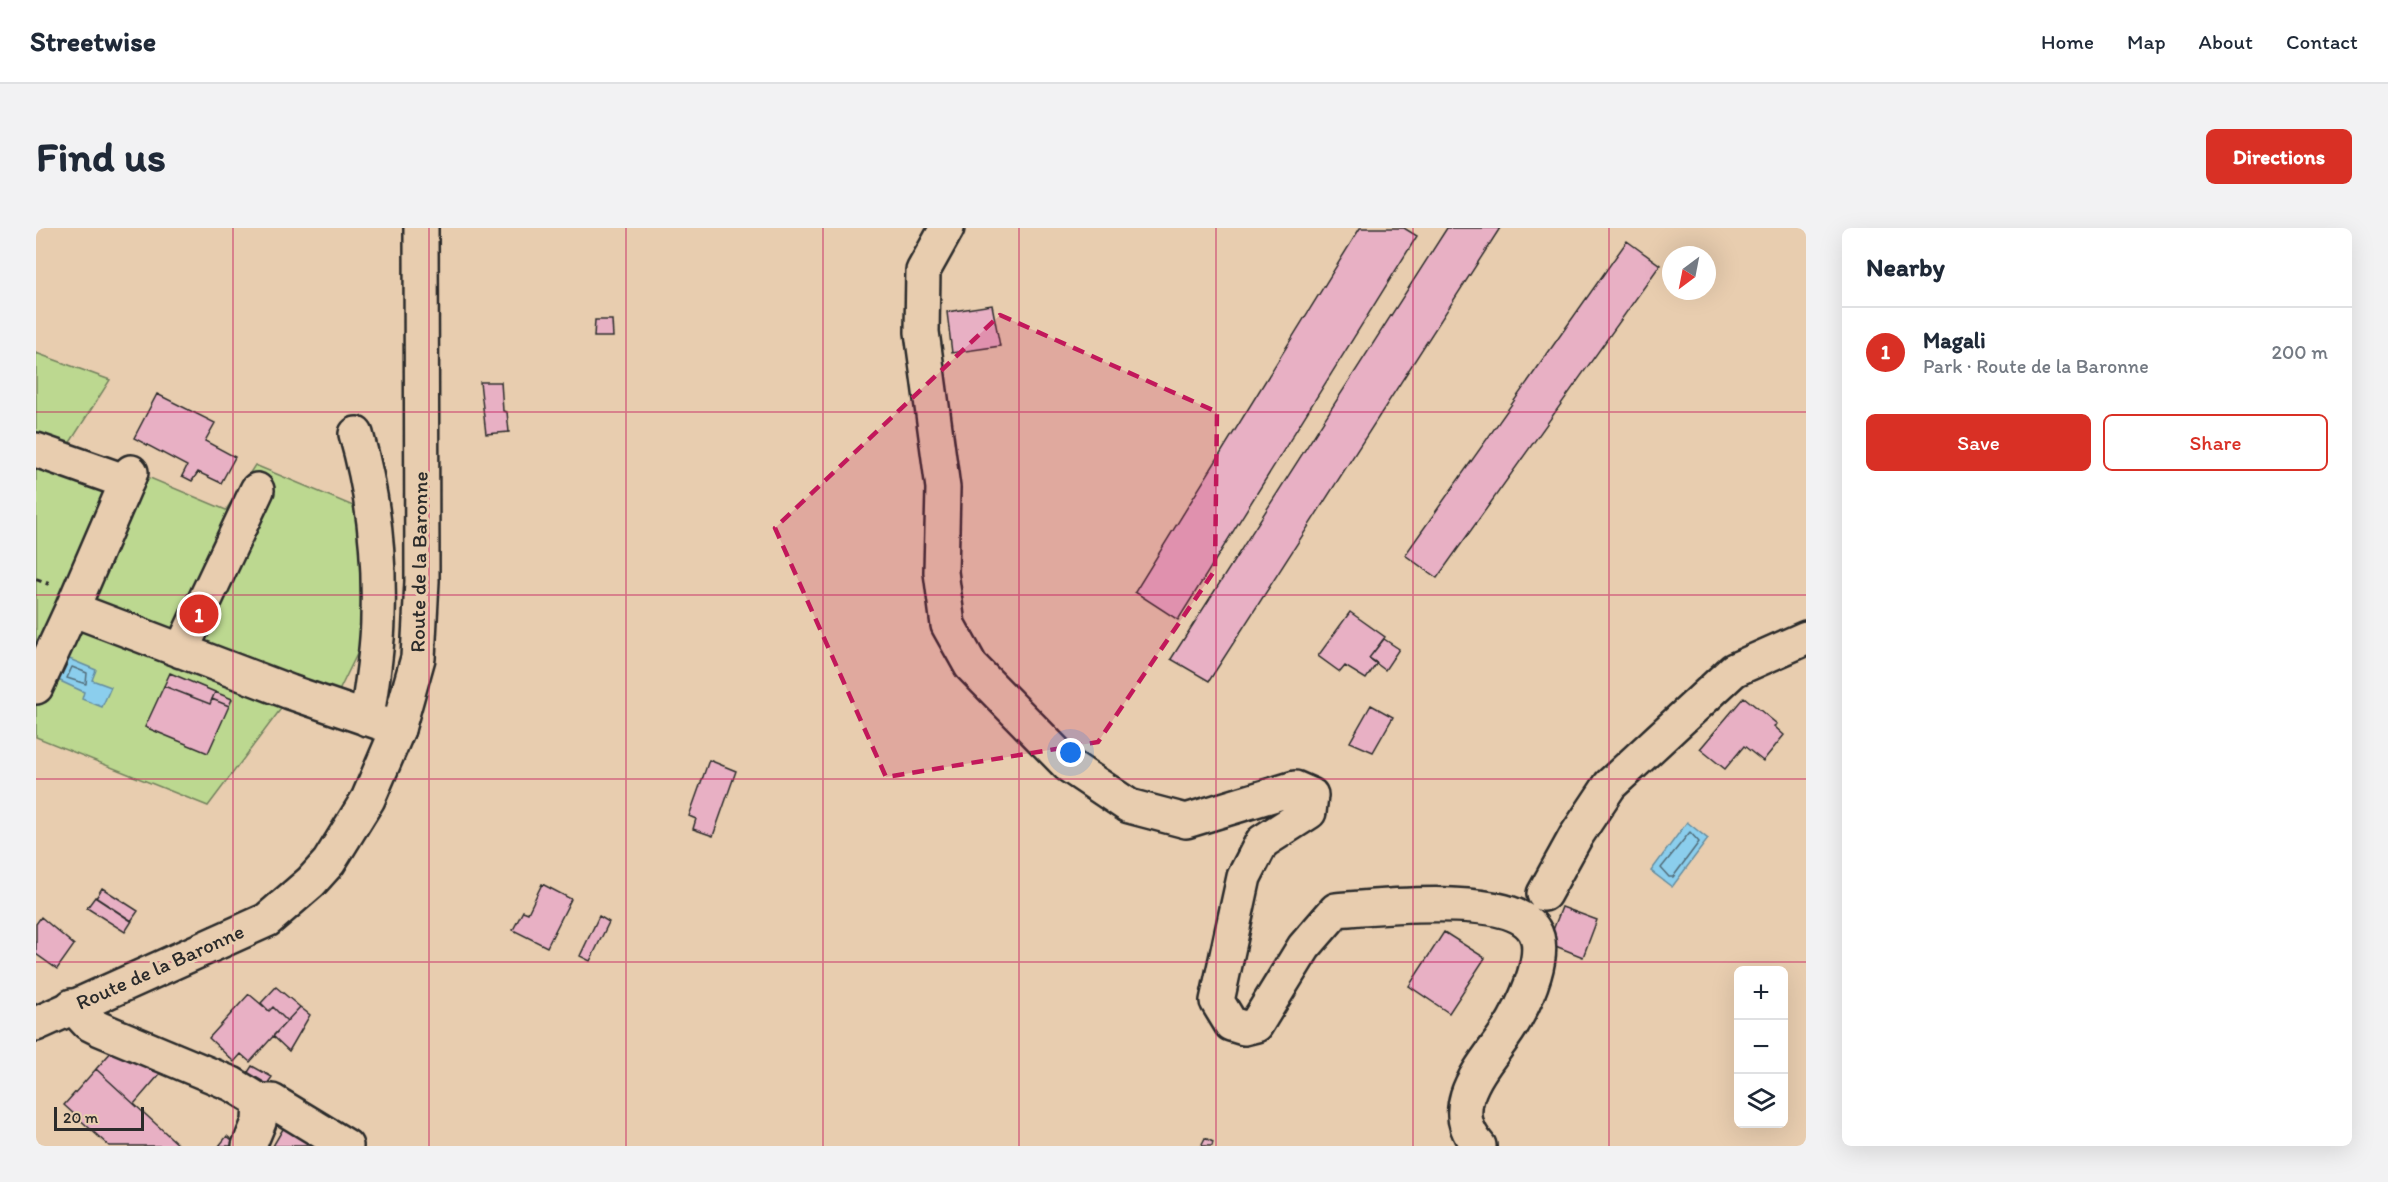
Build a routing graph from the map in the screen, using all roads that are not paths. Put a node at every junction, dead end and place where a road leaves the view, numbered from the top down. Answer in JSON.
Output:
{"nodes":[{"id":1,"x":421,"y":228,"type":"edge"},
{"id":2,"x":947,"y":228,"type":"edge"},
{"id":3,"x":356,"y":434,"type":"dead end"},
{"id":4,"x":36,"y":450,"type":"edge"},
{"id":5,"x":257,"y":490,"type":"dead end"},
{"id":6,"x":72,"y":609,"type":"junction"},
{"id":7,"x":1806,"y":638,"type":"edge"},
{"id":8,"x":181,"y":651,"type":"junction"},
{"id":9,"x":36,"y":687,"type":"edge"},
{"id":10,"x":367,"y":719,"type":"junction"},
{"id":11,"x":398,"y":729,"type":"junction"},
{"id":12,"x":1544,"y":894,"type":"dead end"},
{"id":13,"x":72,"y":1006,"type":"junction"},
{"id":14,"x":36,"y":1024,"type":"edge"},
{"id":15,"x":260,"y":1101,"type":"junction"},
{"id":16,"x":249,"y":1146,"type":"edge"},
{"id":17,"x":346,"y":1146,"type":"edge"},
{"id":18,"x":1479,"y":1146,"type":"edge"}],
"edges":[{"from":1,"to":11,"type":"main road","name":"Route de la Baronne"},
{"from":2,"to":18,"type":"main road"},
{"from":3,"to":10,"type":"main road"},
{"from":4,"to":6,"type":"main road"},
{"from":5,"to":8,"type":"main road"},
{"from":6,"to":8,"type":"main road"},
{"from":6,"to":9,"type":"main road"},
{"from":7,"to":12,"type":"main road"},
{"from":8,"to":10,"type":"main road"},
{"from":10,"to":11,"type":"main road"},
{"from":11,"to":13,"type":"main road","name":"Route de la Baronne"},
{"from":13,"to":14,"type":"main road","name":"Route de la Baronne"},
{"from":13,"to":15,"type":"main road"},
{"from":15,"to":16,"type":"main road"},
{"from":15,"to":17,"type":"main road"}]}
